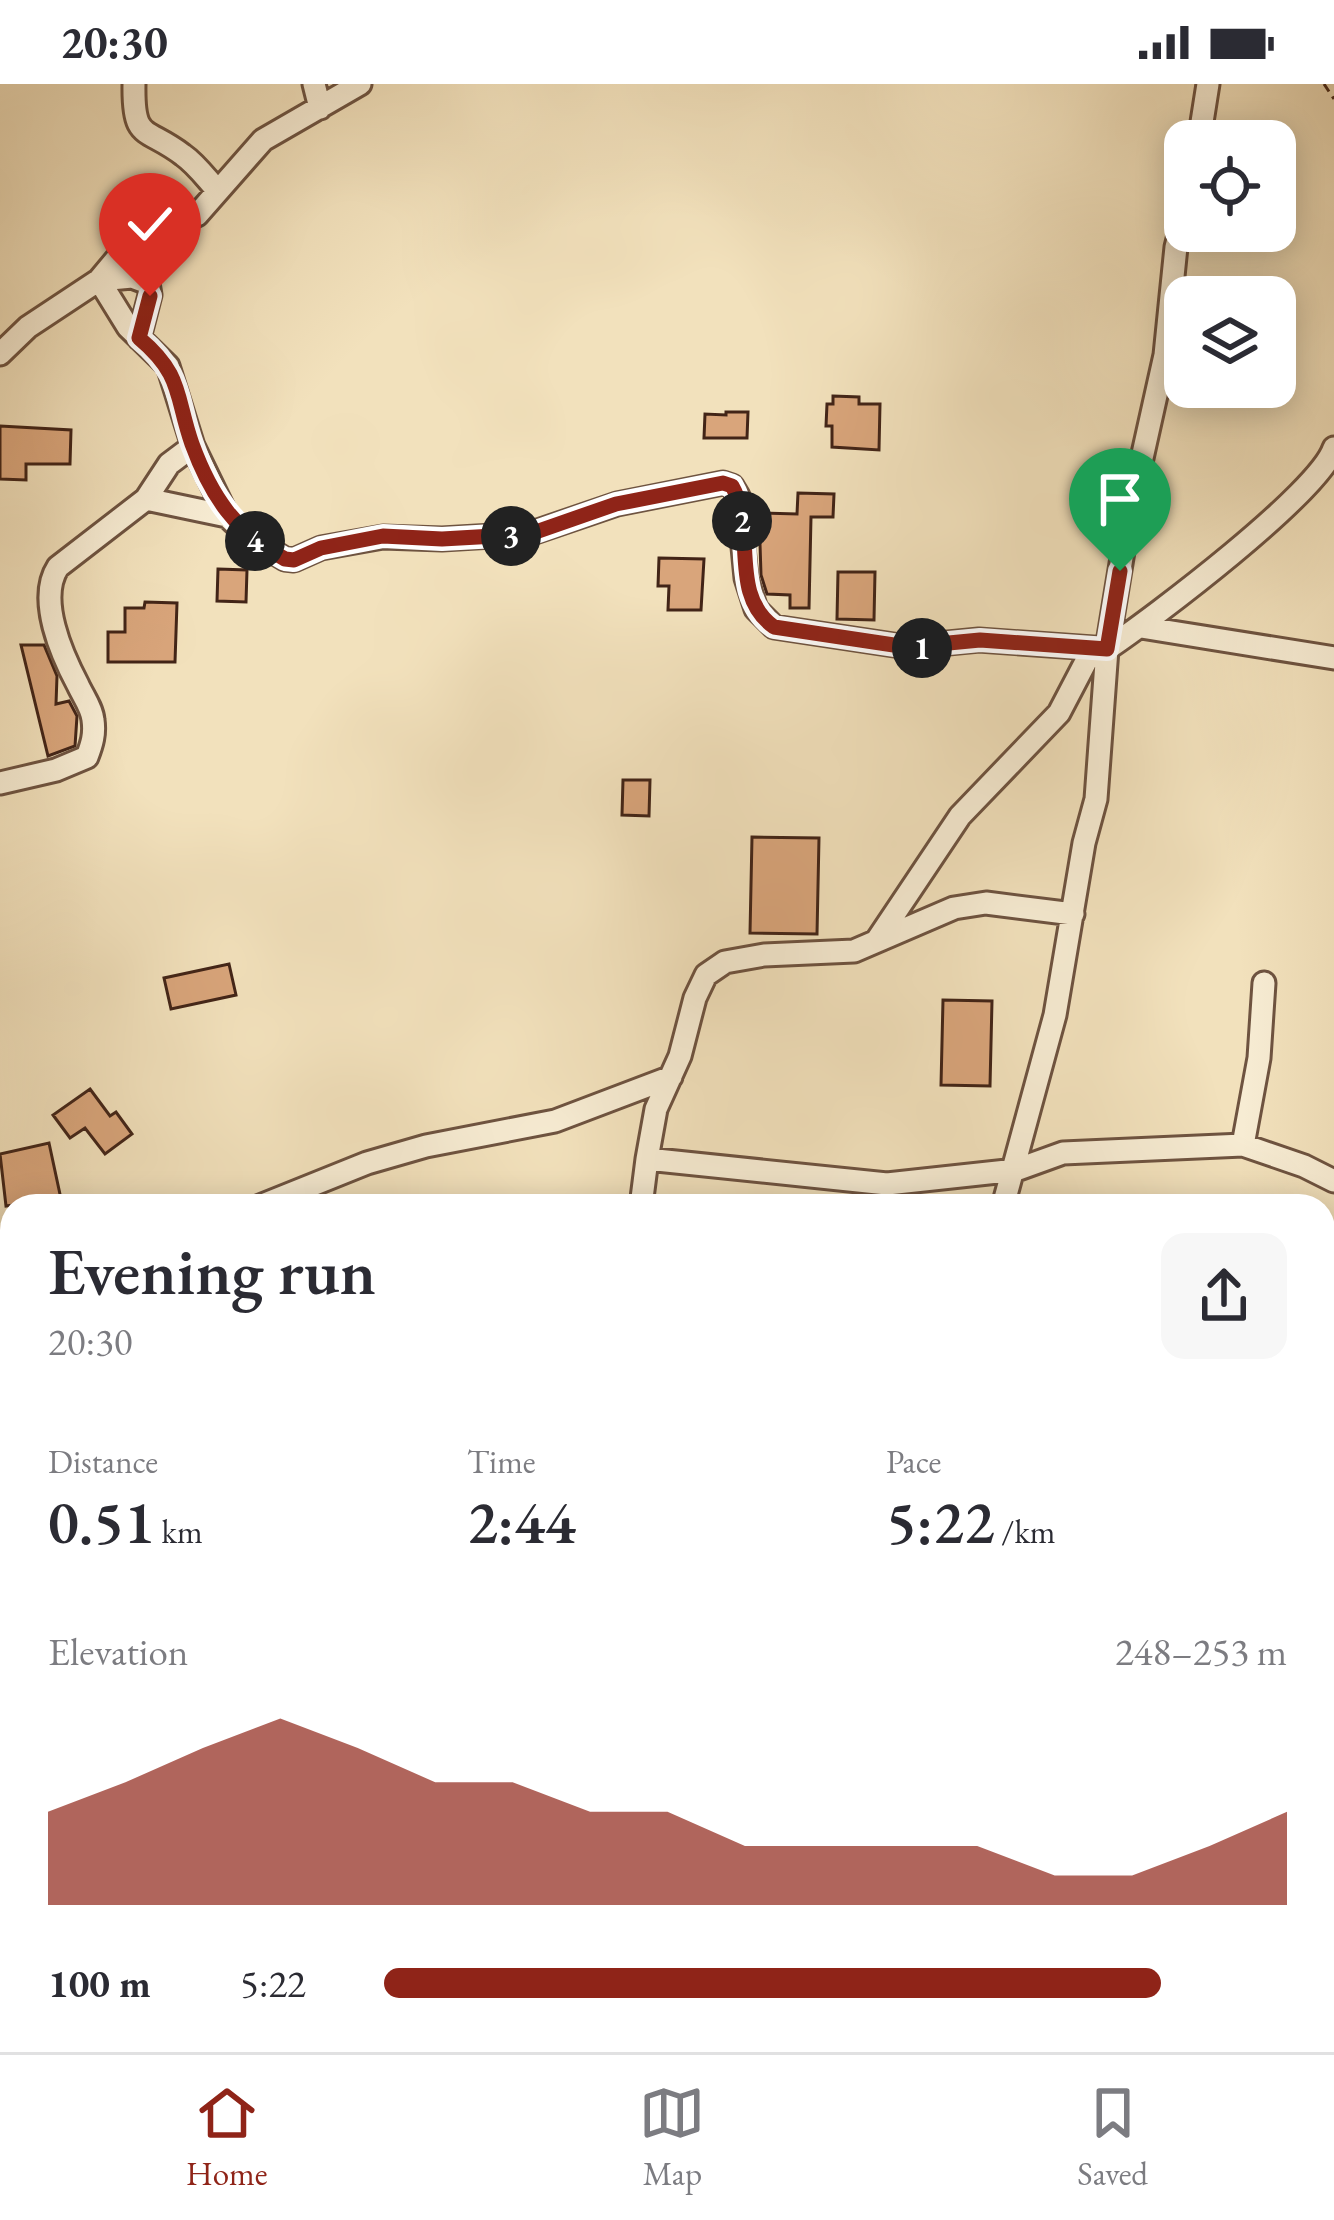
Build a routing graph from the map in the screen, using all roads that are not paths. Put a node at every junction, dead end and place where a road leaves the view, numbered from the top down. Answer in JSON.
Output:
{"nodes":[{"id":1,"x":134,"y":84,"type":"edge"},
{"id":2,"x":314,"y":84,"type":"edge"},
{"id":3,"x":360,"y":84,"type":"edge"},
{"id":4,"x":1208,"y":84,"type":"edge"},
{"id":5,"x":320,"y":109,"type":"junction"},
{"id":6,"x":1202,"y":120,"type":"edge"},
{"id":7,"x":217,"y":190,"type":"junction"},
{"id":8,"x":1176,"y":252,"type":"edge"},
{"id":9,"x":99,"y":280,"type":"junction"},
{"id":10,"x":139,"y":338,"type":"junction"},
{"id":11,"x":0,"y":354,"type":"edge"},
{"id":12,"x":193,"y":446,"type":"junction"},
{"id":13,"x":1334,"y":448,"type":"edge"},
{"id":14,"x":146,"y":499,"type":"junction"},
{"id":15,"x":227,"y":516,"type":"junction"},
{"id":16,"x":1141,"y":627,"type":"junction"},
{"id":17,"x":1100,"y":649,"type":"junction"},
{"id":18,"x":1334,"y":658,"type":"edge"},
{"id":19,"x":0,"y":783,"type":"edge"},
{"id":20,"x":1072,"y":914,"type":"junction"},
{"id":21,"x":877,"y":941,"type":"junction"},
{"id":22,"x":1264,"y":983,"type":"dead end"},
{"id":23,"x":670,"y":1077,"type":"junction"},
{"id":24,"x":1243,"y":1145,"type":"junction"},
{"id":25,"x":646,"y":1159,"type":"junction"},
{"id":26,"x":1016,"y":1170,"type":"junction"},
{"id":27,"x":1334,"y":1181,"type":"edge"},
{"id":28,"x":290,"y":1194,"type":"edge"},
{"id":29,"x":642,"y":1194,"type":"edge"},
{"id":30,"x":1008,"y":1194,"type":"edge"}],
"edges":[{"from":1,"to":7,"type":"street"},
{"from":2,"to":5,"type":"street"},
{"from":3,"to":5,"type":"street"},
{"from":4,"to":6,"type":"street"},
{"from":5,"to":7,"type":"street"},
{"from":7,"to":9,"type":"street"},
{"from":8,"to":17,"type":"street"},
{"from":9,"to":10,"type":"street"},
{"from":9,"to":10,"type":"street"},
{"from":9,"to":11,"type":"street"},
{"from":10,"to":12,"type":"street"},
{"from":12,"to":14,"type":"street"},
{"from":12,"to":15,"type":"street"},
{"from":13,"to":16,"type":"street"},
{"from":14,"to":15,"type":"street"},
{"from":14,"to":19,"type":"street"},
{"from":15,"to":17,"type":"street"},
{"from":16,"to":17,"type":"street"},
{"from":16,"to":18,"type":"street"},
{"from":17,"to":20,"type":"street"},
{"from":17,"to":21,"type":"street"},
{"from":20,"to":21,"type":"street"},
{"from":20,"to":26,"type":"street"},
{"from":21,"to":23,"type":"street"},
{"from":22,"to":24,"type":"street"},
{"from":23,"to":25,"type":"street"},
{"from":23,"to":28,"type":"street"},
{"from":24,"to":26,"type":"street"},
{"from":24,"to":27,"type":"street"},
{"from":25,"to":26,"type":"street"},
{"from":25,"to":29,"type":"street"},
{"from":26,"to":30,"type":"street"}]}
